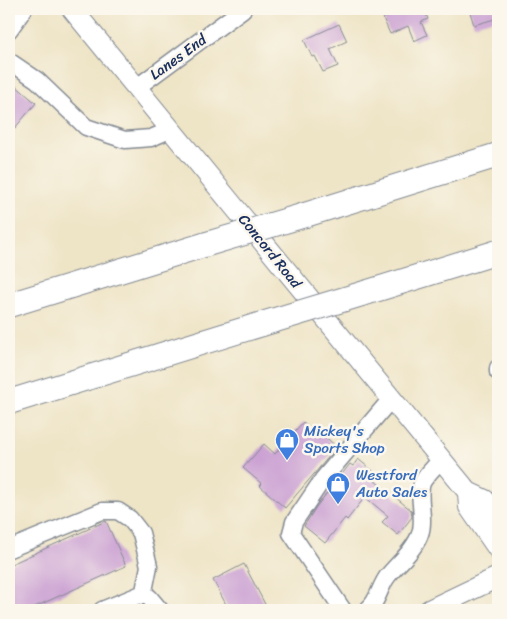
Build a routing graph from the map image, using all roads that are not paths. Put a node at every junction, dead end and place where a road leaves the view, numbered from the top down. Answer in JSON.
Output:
{"nodes":[{"id":1,"x":24,"y":9,"type":"edge"},
{"id":2,"x":72,"y":9,"type":"edge"},
{"id":3,"x":243,"y":9,"type":"edge"},
{"id":4,"x":9,"y":30,"type":"edge"},
{"id":5,"x":9,"y":61,"type":"edge"},
{"id":6,"x":136,"y":88,"type":"junction"},
{"id":7,"x":170,"y":130,"type":"junction"},
{"id":8,"x":498,"y":155,"type":"edge"},
{"id":9,"x":498,"y":252,"type":"edge"},
{"id":10,"x":9,"y":305,"type":"edge"},
{"id":11,"x":498,"y":368,"type":"edge"},
{"id":12,"x":498,"y":372,"type":"edge"},
{"id":13,"x":391,"y":399,"type":"junction"},
{"id":14,"x":9,"y":402,"type":"edge"},
{"id":15,"x":441,"y":460,"type":"junction"},
{"id":16,"x":468,"y":492,"type":"junction"},
{"id":17,"x":498,"y":517,"type":"edge"},
{"id":18,"x":9,"y":549,"type":"edge"},
{"id":19,"x":498,"y":549,"type":"edge"},
{"id":20,"x":498,"y":577,"type":"edge"},
{"id":21,"x":143,"y":596,"type":"junction"},
{"id":22,"x":107,"y":609,"type":"edge"},
{"id":23,"x":160,"y":610,"type":"edge"},
{"id":24,"x":343,"y":610,"type":"edge"},
{"id":25,"x":367,"y":610,"type":"edge"},
{"id":26,"x":429,"y":610,"type":"edge"}],
"edges":[{"from":1,"to":4,"type":"street"},
{"from":2,"to":6,"type":"main road","name":"Concord Road"},
{"from":3,"to":6,"type":"street","name":"Lanes End"},
{"from":5,"to":7,"type":"street"},
{"from":6,"to":7,"type":"main road","name":"Concord Road"},
{"from":7,"to":13,"type":"main road","name":"Concord Road"},
{"from":8,"to":10,"type":"highway","bridge":true},
{"from":9,"to":14,"type":"highway","bridge":true},
{"from":11,"to":12,"type":"street"},
{"from":13,"to":15,"type":"main road","name":"Concord Road"},
{"from":13,"to":24,"type":"street"},
{"from":15,"to":16,"type":"main road","name":"Concord Road"},
{"from":15,"to":25,"type":"street"},
{"from":16,"to":17,"type":"main road","name":"Concord Road"},
{"from":16,"to":19,"type":"main road","name":"Concord Road"},
{"from":18,"to":21,"type":"street"},
{"from":20,"to":26,"type":"main road"},
{"from":21,"to":22,"type":"street"},
{"from":21,"to":23,"type":"street"}]}
